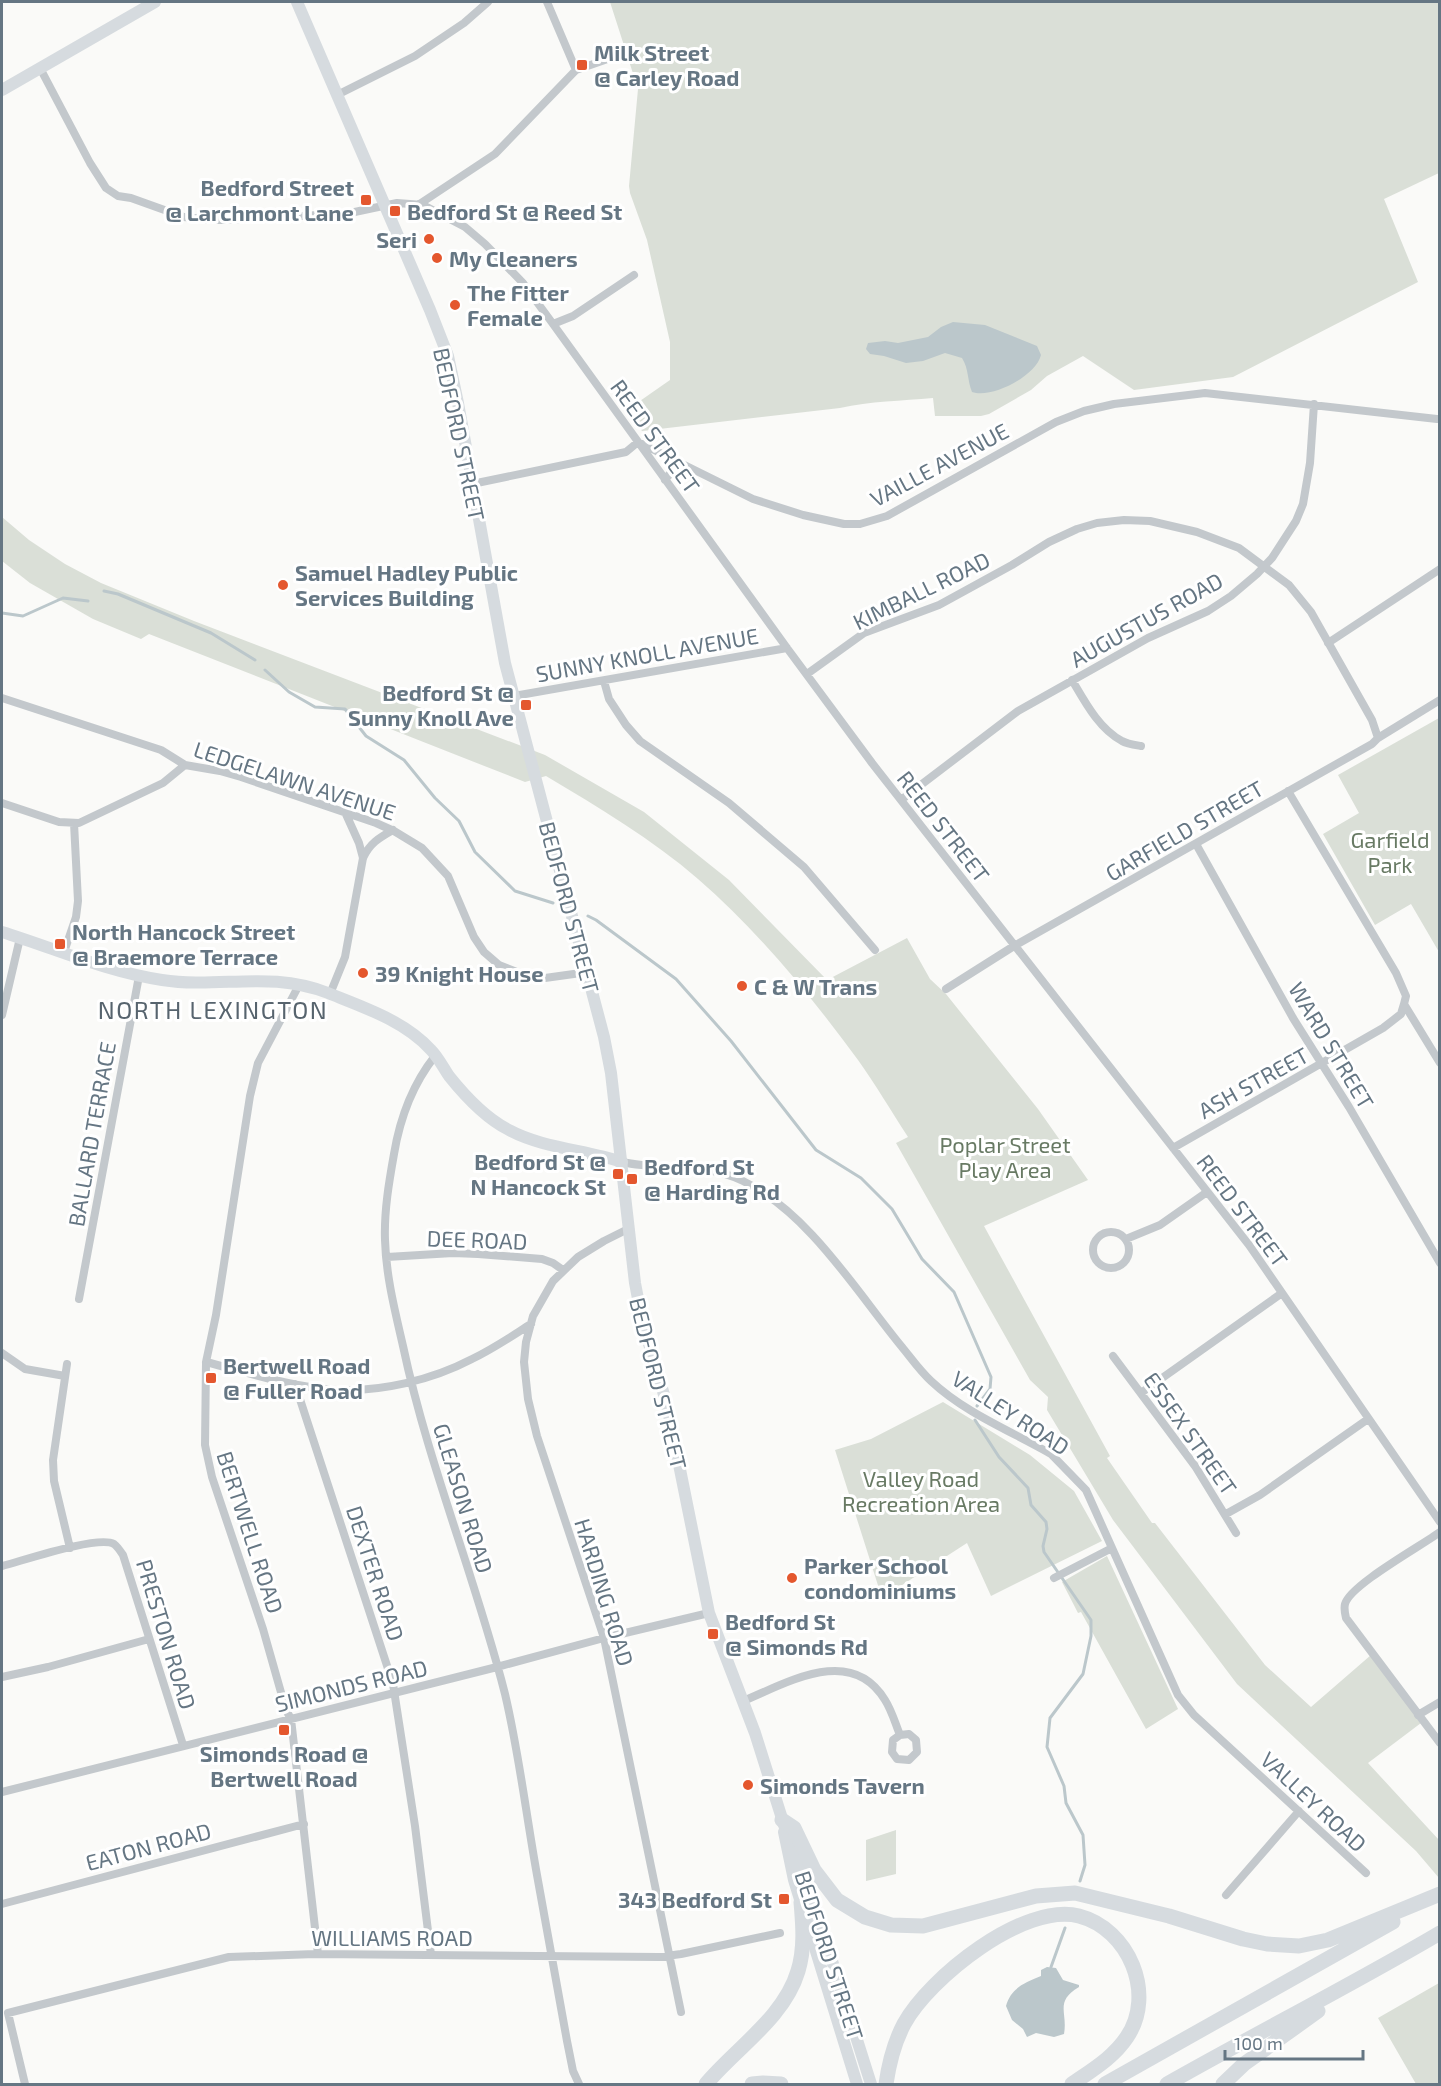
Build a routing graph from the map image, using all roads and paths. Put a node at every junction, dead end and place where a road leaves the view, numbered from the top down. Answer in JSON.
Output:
{"nodes":[{"id":1,"x":155,"y":2,"type":"edge"},
{"id":2,"x":297,"y":2,"type":"edge"},
{"id":3,"x":488,"y":2,"type":"edge"},
{"id":4,"x":547,"y":2,"type":"edge"},
{"id":5,"x":622,"y":54,"type":"dead end"},
{"id":6,"x":40,"y":68,"type":"junction"},
{"id":7,"x":576,"y":70,"type":"junction"},
{"id":8,"x":2,"y":90,"type":"edge"},
{"id":9,"x":337,"y":95,"type":"junction"},
{"id":10,"x":384,"y":205,"type":"junction"},
{"id":11,"x":418,"y":205,"type":"junction"},
{"id":12,"x":634,"y":275,"type":"dead end"},
{"id":13,"x":553,"y":324,"type":"junction"},
{"id":14,"x":1314,"y":405,"type":"junction"},
{"id":15,"x":1437,"y":419,"type":"dead end"},
{"id":16,"x":638,"y":442,"type":"junction"},
{"id":17,"x":679,"y":462,"type":"junction"},
{"id":18,"x":665,"y":480,"type":"junction"},
{"id":19,"x":472,"y":484,"type":"junction"},
{"id":20,"x":1265,"y":566,"type":"junction"},
{"id":21,"x":1440,"y":569,"type":"edge"},
{"id":22,"x":1328,"y":643,"type":"junction"},
{"id":23,"x":787,"y":648,"type":"junction"},
{"id":24,"x":807,"y":674,"type":"junction"},
{"id":25,"x":1072,"y":680,"type":"junction"},
{"id":26,"x":604,"y":681,"type":"junction"},
{"id":27,"x":514,"y":696,"type":"junction"},
{"id":28,"x":2,"y":698,"type":"edge"},
{"id":29,"x":1440,"y":700,"type":"edge"},
{"id":30,"x":1378,"y":738,"type":"junction"},
{"id":31,"x":1141,"y":746,"type":"dead end"},
{"id":32,"x":185,"y":765,"type":"junction"},
{"id":33,"x":1288,"y":791,"type":"junction"},
{"id":34,"x":901,"y":800,"type":"junction"},
{"id":35,"x":2,"y":803,"type":"edge"},
{"id":36,"x":345,"y":812,"type":"junction"},
{"id":37,"x":74,"y":824,"type":"junction"},
{"id":38,"x":393,"y":830,"type":"junction"},
{"id":39,"x":1196,"y":844,"type":"junction"},
{"id":40,"x":363,"y":858,"type":"junction"},
{"id":41,"x":2,"y":932,"type":"edge"},
{"id":42,"x":20,"y":938,"type":"junction"},
{"id":43,"x":1014,"y":946,"type":"junction"},
{"id":44,"x":875,"y":950,"type":"dead end"},
{"id":45,"x":64,"y":952,"type":"junction"},
{"id":46,"x":588,"y":972,"type":"junction"},
{"id":47,"x":139,"y":976,"type":"junction"},
{"id":48,"x":299,"y":985,"type":"junction"},
{"id":49,"x":946,"y":988,"type":"dead end"},
{"id":50,"x":330,"y":994,"type":"junction"},
{"id":51,"x":1404,"y":1004,"type":"junction"},
{"id":52,"x":2,"y":1015,"type":"edge"},
{"id":53,"x":435,"y":1056,"type":"junction"},
{"id":54,"x":1440,"y":1063,"type":"edge"},
{"id":55,"x":1321,"y":1065,"type":"junction"},
{"id":56,"x":1173,"y":1148,"type":"junction"},
{"id":57,"x":622,"y":1162,"type":"junction"},
{"id":58,"x":1207,"y":1192,"type":"junction"},
{"id":59,"x":630,"y":1228,"type":"junction"},
{"id":60,"x":1126,"y":1239,"type":"junction"},
{"id":61,"x":387,"y":1257,"type":"junction"},
{"id":62,"x":1440,"y":1263,"type":"edge"},
{"id":63,"x":562,"y":1270,"type":"junction"},
{"id":64,"x":1282,"y":1293,"type":"junction"},
{"id":65,"x":79,"y":1299,"type":"dead end"},
{"id":66,"x":531,"y":1324,"type":"junction"},
{"id":67,"x":2,"y":1353,"type":"edge"},
{"id":68,"x":1113,"y":1356,"type":"dead end"},
{"id":69,"x":206,"y":1362,"type":"junction"},
{"id":70,"x":67,"y":1364,"type":"dead end"},
{"id":71,"x":65,"y":1376,"type":"junction"},
{"id":72,"x":410,"y":1381,"type":"junction"},
{"id":73,"x":295,"y":1384,"type":"junction"},
{"id":74,"x":1141,"y":1393,"type":"junction"},
{"id":75,"x":1368,"y":1419,"type":"junction"},
{"id":76,"x":1226,"y":1514,"type":"junction"},
{"id":77,"x":1440,"y":1522,"type":"edge"},
{"id":78,"x":1440,"y":1532,"type":"edge"},
{"id":79,"x":1236,"y":1533,"type":"dead end"},
{"id":80,"x":70,"y":1548,"type":"junction"},
{"id":81,"x":1112,"y":1548,"type":"junction"},
{"id":82,"x":2,"y":1566,"type":"edge"},
{"id":83,"x":1054,"y":1578,"type":"dead end"},
{"id":84,"x":709,"y":1613,"type":"junction"},
{"id":85,"x":604,"y":1638,"type":"junction"},
{"id":86,"x":149,"y":1639,"type":"junction"},
{"id":87,"x":497,"y":1667,"type":"junction"},
{"id":88,"x":2,"y":1677,"type":"edge"},
{"id":89,"x":394,"y":1693,"type":"junction"},
{"id":90,"x":742,"y":1701,"type":"junction"},
{"id":91,"x":1440,"y":1702,"type":"edge"},
{"id":92,"x":1418,"y":1714,"type":"junction"},
{"id":93,"x":291,"y":1719,"type":"junction"},
{"id":94,"x":900,"y":1735,"type":"dead end"},
{"id":95,"x":1440,"y":1743,"type":"edge"},
{"id":96,"x":183,"y":1745,"type":"junction"},
{"id":97,"x":2,"y":1792,"type":"edge"},
{"id":98,"x":1299,"y":1811,"type":"junction"},
{"id":99,"x":304,"y":1824,"type":"junction"},
{"id":100,"x":784,"y":1824,"type":"junction"},
{"id":101,"x":1366,"y":1874,"type":"dead end"},
{"id":102,"x":1226,"y":1894,"type":"dead end"},
{"id":103,"x":1440,"y":1894,"type":"edge"},
{"id":104,"x":801,"y":1902,"type":"junction"},
{"id":105,"x":2,"y":1904,"type":"edge"},
{"id":106,"x":1440,"y":1932,"type":"edge"},
{"id":107,"x":780,"y":1933,"type":"dead end"},
{"id":108,"x":318,"y":1954,"type":"junction"},
{"id":109,"x":431,"y":1955,"type":"junction"},
{"id":110,"x":552,"y":1956,"type":"junction"},
{"id":111,"x":669,"y":1956,"type":"junction"},
{"id":112,"x":1356,"y":1982,"type":"junction"},
{"id":113,"x":681,"y":2012,"type":"dead end"},
{"id":114,"x":25,"y":2085,"type":"edge"},
{"id":115,"x":579,"y":2085,"type":"edge"},
{"id":116,"x":706,"y":2085,"type":"edge"},
{"id":117,"x":752,"y":2085,"type":"edge"},
{"id":118,"x":781,"y":2085,"type":"edge"},
{"id":119,"x":857,"y":2085,"type":"edge"},
{"id":120,"x":871,"y":2085,"type":"edge"},
{"id":121,"x":886,"y":2085,"type":"edge"},
{"id":122,"x":1072,"y":2085,"type":"edge"},
{"id":123,"x":1105,"y":2085,"type":"edge"},
{"id":124,"x":1167,"y":2085,"type":"edge"},
{"id":125,"x":1223,"y":2085,"type":"edge"}],
"edges":[{"from":1,"to":6,"type":"main road"},
{"from":2,"to":9,"type":"main road","name":"BEDFORD STREET"},
{"from":3,"to":9,"type":"street"},
{"from":4,"to":7,"type":"street"},
{"from":5,"to":7,"type":"street"},
{"from":6,"to":8,"type":"main road"},
{"from":6,"to":10,"type":"street","name":"REED STREET"},
{"from":7,"to":11,"type":"street"},
{"from":9,"to":10,"type":"main road","name":"BEDFORD STREET"},
{"from":10,"to":11,"type":"street","name":"REED STREET"},
{"from":10,"to":19,"type":"main road","name":"BEDFORD STREET"},
{"from":11,"to":13,"type":"street","name":"REED STREET"},
{"from":12,"to":13,"type":"street"},
{"from":13,"to":16,"type":"street","name":"REED STREET"},
{"from":14,"to":15,"type":"street","name":"VAILLE AVENUE"},
{"from":14,"to":17,"type":"street","name":"VAILLE AVENUE"},
{"from":14,"to":20,"type":"street","name":"AUGUSTUS ROAD"},
{"from":16,"to":17,"type":"street","name":"VAILLE AVENUE"},
{"from":16,"to":18,"type":"street","name":"REED STREET"},
{"from":16,"to":19,"type":"street"},
{"from":17,"to":18,"type":"street"},
{"from":18,"to":23,"type":"street","name":"REED STREET"},
{"from":19,"to":27,"type":"main road","name":"BEDFORD STREET"},
{"from":20,"to":22,"type":"street","name":"KIMBALL ROAD"},
{"from":20,"to":24,"type":"street","name":"KIMBALL ROAD"},
{"from":20,"to":25,"type":"street","name":"AUGUSTUS ROAD"},
{"from":21,"to":22,"type":"street"},
{"from":22,"to":30,"type":"street","name":"KIMBALL ROAD"},
{"from":23,"to":24,"type":"street","name":"REED STREET"},
{"from":23,"to":26,"type":"street","name":"SUNNY KNOLL AVENUE"},
{"from":24,"to":34,"type":"street","name":"REED STREET"},
{"from":25,"to":31,"type":"street"},
{"from":25,"to":34,"type":"street","name":"AUGUSTUS ROAD"},
{"from":26,"to":27,"type":"street","name":"SUNNY KNOLL AVENUE"},
{"from":26,"to":44,"type":"street"},
{"from":27,"to":46,"type":"main road","name":"BEDFORD STREET"},
{"from":28,"to":32,"type":"street","name":"LEDGELAWN AVENUE"},
{"from":29,"to":30,"type":"street","name":"GARFIELD STREET"},
{"from":30,"to":33,"type":"street","name":"GARFIELD STREET"},
{"from":32,"to":36,"type":"street","name":"LEDGELAWN AVENUE"},
{"from":32,"to":37,"type":"street"},
{"from":33,"to":39,"type":"street","name":"GARFIELD STREET"},
{"from":33,"to":51,"type":"street"},
{"from":34,"to":43,"type":"street","name":"REED STREET"},
{"from":35,"to":37,"type":"street"},
{"from":36,"to":38,"type":"street","name":"LEDGELAWN AVENUE"},
{"from":36,"to":40,"type":"street"},
{"from":37,"to":45,"type":"street"},
{"from":38,"to":40,"type":"street"},
{"from":38,"to":46,"type":"street","name":"LEDGELAWN AVENUE"},
{"from":39,"to":43,"type":"street","name":"GARFIELD STREET"},
{"from":39,"to":55,"type":"street","name":"WARD STREET"},
{"from":40,"to":50,"type":"street"},
{"from":41,"to":42,"type":"main road"},
{"from":42,"to":45,"type":"main road"},
{"from":42,"to":52,"type":"street"},
{"from":43,"to":49,"type":"street","name":"GARFIELD STREET"},
{"from":43,"to":56,"type":"street","name":"REED STREET"},
{"from":45,"to":47,"type":"main road"},
{"from":46,"to":57,"type":"main road","name":"BEDFORD STREET"},
{"from":47,"to":48,"type":"main road"},
{"from":47,"to":65,"type":"street","name":"BALLARD TERRACE"},
{"from":48,"to":50,"type":"main road"},
{"from":48,"to":69,"type":"street","name":"BERTWELL ROAD"},
{"from":50,"to":53,"type":"main road"},
{"from":51,"to":54,"type":"street"},
{"from":51,"to":55,"type":"street","name":"ASH STREET"},
{"from":53,"to":57,"type":"main road"},
{"from":53,"to":61,"type":"street","name":"GLEASON ROAD"},
{"from":55,"to":56,"type":"street","name":"ASH STREET"},
{"from":55,"to":62,"type":"street","name":"WARD STREET"},
{"from":56,"to":58,"type":"street","name":"REED STREET"},
{"from":57,"to":59,"type":"main road","name":"BEDFORD STREET"},
{"from":57,"to":81,"type":"street","name":"VALLEY ROAD"},
{"from":58,"to":60,"type":"street"},
{"from":58,"to":64,"type":"street","name":"REED STREET"},
{"from":59,"to":63,"type":"street","name":"HARDING ROAD"},
{"from":59,"to":84,"type":"main road","name":"BEDFORD STREET"},
{"from":60,"to":60,"type":"street"},
{"from":61,"to":63,"type":"street","name":"DEE ROAD"},
{"from":61,"to":72,"type":"street","name":"GLEASON ROAD"},
{"from":63,"to":66,"type":"street","name":"HARDING ROAD"},
{"from":64,"to":74,"type":"street"},
{"from":64,"to":75,"type":"street","name":"REED STREET"},
{"from":66,"to":72,"type":"street"},
{"from":66,"to":85,"type":"street","name":"HARDING ROAD"},
{"from":67,"to":71,"type":"street"},
{"from":68,"to":74,"type":"street","name":"ESSEX STREET"},
{"from":69,"to":73,"type":"street"},
{"from":69,"to":93,"type":"street","name":"BERTWELL ROAD"},
{"from":70,"to":71,"type":"street"},
{"from":71,"to":80,"type":"street"},
{"from":72,"to":73,"type":"street"},
{"from":72,"to":87,"type":"street","name":"GLEASON ROAD"},
{"from":73,"to":89,"type":"street","name":"DEXTER ROAD"},
{"from":74,"to":76,"type":"street","name":"ESSEX STREET"},
{"from":75,"to":76,"type":"street"},
{"from":75,"to":77,"type":"street","name":"REED STREET"},
{"from":76,"to":79,"type":"street","name":"ESSEX STREET"},
{"from":78,"to":92,"type":"street"},
{"from":80,"to":82,"type":"street","name":"PRESTON ROAD"},
{"from":80,"to":86,"type":"street","name":"PRESTON ROAD"},
{"from":81,"to":83,"type":"street"},
{"from":81,"to":98,"type":"street","name":"VALLEY ROAD"},
{"from":84,"to":85,"type":"street","name":"SIMONDS ROAD"},
{"from":84,"to":90,"type":"main road","name":"BEDFORD STREET"},
{"from":85,"to":87,"type":"street","name":"SIMONDS ROAD"},
{"from":85,"to":111,"type":"street","name":"HARDING ROAD"},
{"from":86,"to":88,"type":"street"},
{"from":86,"to":96,"type":"street","name":"PRESTON ROAD"},
{"from":87,"to":89,"type":"street","name":"SIMONDS ROAD"},
{"from":87,"to":110,"type":"street","name":"GLEASON ROAD"},
{"from":89,"to":93,"type":"street","name":"SIMONDS ROAD"},
{"from":89,"to":109,"type":"street","name":"DEXTER ROAD"},
{"from":90,"to":94,"type":"street"},
{"from":90,"to":100,"type":"main road","name":"BEDFORD STREET"},
{"from":91,"to":92,"type":"street"},
{"from":92,"to":95,"type":"street"},
{"from":93,"to":96,"type":"street","name":"SIMONDS ROAD"},
{"from":93,"to":99,"type":"street","name":"BERTWELL ROAD"},
{"from":96,"to":97,"type":"street","name":"SIMONDS ROAD"},
{"from":98,"to":101,"type":"street","name":"VALLEY ROAD"},
{"from":98,"to":102,"type":"street"},
{"from":99,"to":105,"type":"street","name":"EATON ROAD"},
{"from":99,"to":108,"type":"street","name":"BERTWELL ROAD"},
{"from":100,"to":103,"type":"highway"},
{"from":100,"to":104,"type":"main road","name":"BEDFORD STREET"},
{"from":100,"to":120,"type":"main road","name":"BEDFORD STREET"},
{"from":103,"to":123,"type":"highway"},
{"from":104,"to":116,"type":"highway"},
{"from":104,"to":119,"type":"main road","name":"BEDFORD STREET"},
{"from":106,"to":112,"type":"highway"},
{"from":107,"to":111,"type":"street","name":"WILLIAMS ROAD"},
{"from":108,"to":109,"type":"street","name":"WILLIAMS ROAD"},
{"from":108,"to":114,"type":"street","name":"WILLIAMS ROAD"},
{"from":109,"to":110,"type":"street","name":"WILLIAMS ROAD"},
{"from":110,"to":111,"type":"street","name":"WILLIAMS ROAD"},
{"from":110,"to":115,"type":"street","name":"GLEASON ROAD"},
{"from":111,"to":113,"type":"street","name":"HARDING ROAD"},
{"from":112,"to":124,"type":"highway"},
{"from":112,"to":125,"type":"highway"},
{"from":117,"to":118,"type":"highway"},
{"from":121,"to":122,"type":"highway"}]}
